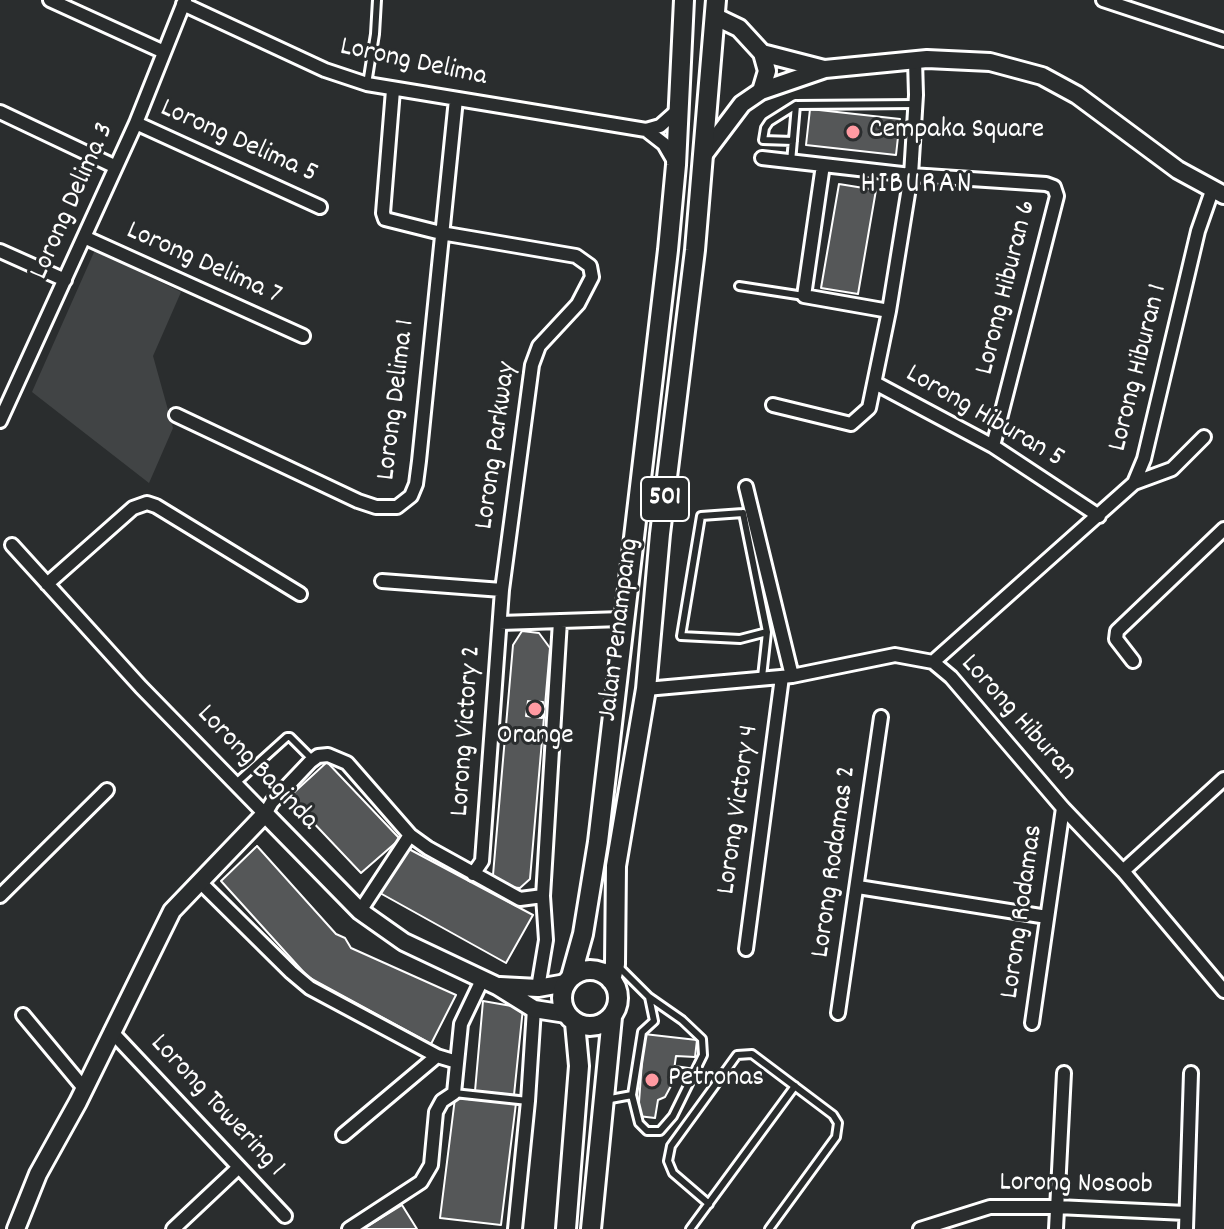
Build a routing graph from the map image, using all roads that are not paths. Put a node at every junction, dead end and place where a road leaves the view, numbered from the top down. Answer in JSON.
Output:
{"nodes":[{"id":1,"x":50,"y":0,"type":"edge"},
{"id":2,"x":377,"y":0,"type":"edge"},
{"id":3,"x":684,"y":0,"type":"edge"},
{"id":4,"x":1103,"y":0,"type":"edge"},
{"id":5,"x":184,"y":2,"type":"edge"},
{"id":6,"x":716,"y":8,"type":"edge"},
{"id":7,"x":682,"y":31,"type":"junction"},
{"id":8,"x":1224,"y":40,"type":"edge"},
{"id":9,"x":164,"y":52,"type":"junction"},
{"id":10,"x":762,"y":53,"type":"junction"},
{"id":11,"x":915,"y":60,"type":"junction"},
{"id":12,"x":825,"y":69,"type":"junction"},
{"id":13,"x":367,"y":84,"type":"junction"},
{"id":14,"x":393,"y":90,"type":"junction"},
{"id":15,"x":761,"y":91,"type":"junction"},
{"id":16,"x":456,"y":99,"type":"junction"},
{"id":17,"x":916,"y":99,"type":"junction"},
{"id":18,"x":796,"y":105,"type":"junction"},
{"id":19,"x":678,"y":110,"type":"junction"},
{"id":20,"x":0,"y":112,"type":"edge"},
{"id":21,"x":136,"y":123,"type":"junction"},
{"id":22,"x":646,"y":130,"type":"junction"},
{"id":23,"x":793,"y":141,"type":"junction"},
{"id":24,"x":702,"y":157,"type":"junction"},
{"id":25,"x":762,"y":158,"type":"dead end"},
{"id":26,"x":791,"y":162,"type":"junction"},
{"id":27,"x":676,"y":165,"type":"junction"},
{"id":28,"x":823,"y":165,"type":"junction"},
{"id":29,"x":116,"y":167,"type":"junction"},
{"id":30,"x":911,"y":175,"type":"junction"},
{"id":31,"x":1218,"y":193,"type":"edge"},
{"id":32,"x":320,"y":207,"type":"dead end"},
{"id":33,"x":441,"y":233,"type":"junction"},
{"id":34,"x":84,"y":237,"type":"junction"},
{"id":35,"x":0,"y":251,"type":"edge"},
{"id":36,"x":65,"y":280,"type":"junction"},
{"id":37,"x":739,"y":286,"type":"dead end"},
{"id":38,"x":804,"y":296,"type":"junction"},
{"id":39,"x":889,"y":311,"type":"junction"},
{"id":40,"x":303,"y":336,"type":"dead end"},
{"id":41,"x":875,"y":383,"type":"junction"},
{"id":42,"x":0,"y":386,"type":"edge"},
{"id":43,"x":14,"y":392,"type":"junction"},
{"id":44,"x":773,"y":405,"type":"dead end"},
{"id":45,"x":176,"y":415,"type":"dead end"},
{"id":46,"x":0,"y":421,"type":"edge"},
{"id":47,"x":1204,"y":437,"type":"dead end"},
{"id":48,"x":993,"y":446,"type":"junction"},
{"id":49,"x":1134,"y":483,"type":"junction"},
{"id":50,"x":746,"y":487,"type":"dead end"},
{"id":51,"x":665,"y":498,"type":"junction"},
{"id":52,"x":637,"y":511,"type":"junction"},
{"id":53,"x":1099,"y":516,"type":"junction"},
{"id":54,"x":1224,"y":529,"type":"edge"},
{"id":55,"x":12,"y":545,"type":"dead end"},
{"id":56,"x":382,"y":581,"type":"dead end"},
{"id":57,"x":47,"y":584,"type":"junction"},
{"id":58,"x":502,"y":590,"type":"junction"},
{"id":59,"x":300,"y":594,"type":"dead end"},
{"id":60,"x":622,"y":619,"type":"junction"},
{"id":61,"x":560,"y":621,"type":"junction"},
{"id":62,"x":500,"y":623,"type":"junction"},
{"id":63,"x":767,"y":632,"type":"junction"},
{"id":64,"x":1133,"y":661,"type":"dead end"},
{"id":65,"x":933,"y":662,"type":"junction"},
{"id":66,"x":787,"y":676,"type":"junction"},
{"id":67,"x":762,"y":677,"type":"junction"},
{"id":68,"x":646,"y":689,"type":"junction"},
{"id":69,"x":881,"y":717,"type":"dead end"},
{"id":70,"x":312,"y":760,"type":"junction"},
{"id":71,"x":1224,"y":779,"type":"edge"},
{"id":72,"x":235,"y":784,"type":"junction"},
{"id":73,"x":107,"y":790,"type":"dead end"},
{"id":74,"x":1063,"y":808,"type":"junction"},
{"id":75,"x":265,"y":814,"type":"junction"},
{"id":76,"x":410,"y":835,"type":"junction"},
{"id":77,"x":1123,"y":871,"type":"junction"},
{"id":78,"x":473,"y":874,"type":"junction"},
{"id":79,"x":200,"y":882,"type":"junction"},
{"id":80,"x":858,"y":887,"type":"junction"},
{"id":81,"x":0,"y":896,"type":"edge"},
{"id":82,"x":543,"y":896,"type":"junction"},
{"id":83,"x":360,"y":911,"type":"junction"},
{"id":84,"x":1047,"y":917,"type":"junction"},
{"id":85,"x":746,"y":949,"type":"dead end"},
{"id":86,"x":613,"y":972,"type":"junction"},
{"id":87,"x":568,"y":980,"type":"junction"},
{"id":88,"x":489,"y":983,"type":"junction"},
{"id":89,"x":538,"y":988,"type":"junction"},
{"id":90,"x":1224,"y":991,"type":"edge"},
{"id":91,"x":649,"y":997,"type":"junction"},
{"id":92,"x":534,"y":1009,"type":"junction"},
{"id":93,"x":838,"y":1013,"type":"dead end"},
{"id":94,"x":23,"y":1015,"type":"dead end"},
{"id":95,"x":612,"y":1017,"type":"junction"},
{"id":96,"x":570,"y":1018,"type":"junction"},
{"id":97,"x":1032,"y":1023,"type":"dead end"},
{"id":98,"x":111,"y":1031,"type":"junction"},
{"id":99,"x":437,"y":1056,"type":"junction"},
{"id":100,"x":457,"y":1062,"type":"junction"},
{"id":101,"x":674,"y":1071,"type":"dead end"},
{"id":102,"x":1064,"y":1073,"type":"dead end"},
{"id":103,"x":1191,"y":1073,"type":"dead end"},
{"id":104,"x":695,"y":1074,"type":"junction"},
{"id":105,"x":795,"y":1086,"type":"junction"},
{"id":106,"x":83,"y":1087,"type":"junction"},
{"id":107,"x":454,"y":1093,"type":"junction"},
{"id":108,"x":632,"y":1095,"type":"junction"},
{"id":109,"x":602,"y":1100,"type":"junction"},
{"id":110,"x":528,"y":1101,"type":"junction"},
{"id":111,"x":343,"y":1135,"type":"dead end"},
{"id":112,"x":239,"y":1167,"type":"junction"},
{"id":113,"x":709,"y":1204,"type":"junction"},
{"id":114,"x":1057,"y":1207,"type":"junction"},
{"id":115,"x":1186,"y":1213,"type":"junction"},
{"id":116,"x":285,"y":1216,"type":"dead end"},
{"id":117,"x":16,"y":1229,"type":"edge"},
{"id":118,"x":173,"y":1229,"type":"edge"},
{"id":119,"x":349,"y":1229,"type":"edge"},
{"id":120,"x":515,"y":1229,"type":"edge"},
{"id":121,"x":566,"y":1229,"type":"edge"},
{"id":122,"x":591,"y":1229,"type":"edge"},
{"id":123,"x":690,"y":1229,"type":"edge"},
{"id":124,"x":769,"y":1229,"type":"edge"},
{"id":125,"x":920,"y":1229,"type":"edge"},
{"id":126,"x":1056,"y":1229,"type":"edge"},
{"id":127,"x":1186,"y":1229,"type":"edge"}],
"edges":[{"from":1,"to":9,"type":"street"},
{"from":2,"to":13,"type":"lane"},
{"from":3,"to":7,"type":"main road","name":"Jalan Penampang","number":"501"},
{"from":4,"to":8,"type":"street"},
{"from":5,"to":9,"type":"street","name":"Lorong Delima 3"},
{"from":5,"to":13,"type":"street","name":"Lorong Delima"},
{"from":6,"to":7,"type":"main road"},
{"from":6,"to":10,"type":"street"},
{"from":6,"to":24,"type":"main road","name":"Jalan Penampang","number":"501"},
{"from":7,"to":19,"type":"main road","name":"Jalan Penampang","number":"501"},
{"from":9,"to":21,"type":"street","name":"Lorong Delima 3"},
{"from":10,"to":12,"type":"street"},
{"from":10,"to":15,"type":"street"},
{"from":11,"to":12,"type":"street"},
{"from":11,"to":17,"type":"street","name":"Lorong Hiburan 5"},
{"from":11,"to":31,"type":"street"},
{"from":12,"to":15,"type":"street"},
{"from":13,"to":14,"type":"street","name":"Lorong Delima"},
{"from":14,"to":16,"type":"street","name":"Lorong Delima"},
{"from":14,"to":33,"type":"street"},
{"from":15,"to":24,"type":"street"},
{"from":16,"to":22,"type":"street","name":"Lorong Delima"},
{"from":16,"to":33,"type":"street","name":"Lorong Delima 1"},
{"from":17,"to":18,"type":"lane"},
{"from":17,"to":30,"type":"street","name":"Lorong Hiburan 5"},
{"from":18,"to":23,"type":"lane"},
{"from":18,"to":23,"type":"lane"},
{"from":19,"to":22,"type":"street"},
{"from":19,"to":27,"type":"main road","name":"Jalan Penampang","number":"501"},
{"from":20,"to":29,"type":"street"},
{"from":21,"to":29,"type":"street","name":"Lorong Delima 3"},
{"from":21,"to":32,"type":"street","name":"Lorong Delima 5"},
{"from":22,"to":27,"type":"street"},
{"from":23,"to":26,"type":"lane"},
{"from":24,"to":51,"type":"main road","name":"Jalan Penampang","number":"501"},
{"from":25,"to":26,"type":"street"},
{"from":26,"to":28,"type":"street"},
{"from":27,"to":52,"type":"main road","name":"Jalan Penampang","number":"501"},
{"from":28,"to":30,"type":"street"},
{"from":28,"to":38,"type":"street"},
{"from":29,"to":34,"type":"street","name":"Lorong Delima 3"},
{"from":30,"to":39,"type":"street","name":"Lorong Hiburan 5"},
{"from":30,"to":48,"type":"street","name":"Lorong Hiburan 6"},
{"from":31,"to":49,"type":"street","name":"Lorong Hiburan 1"},
{"from":33,"to":45,"type":"street","name":"Lorong Delima 1"},
{"from":33,"to":58,"type":"street","name":"Lorong Parkway"},
{"from":34,"to":36,"type":"street","name":"Lorong Delima 3"},
{"from":34,"to":40,"type":"street","name":"Lorong Delima 7"},
{"from":35,"to":36,"type":"street"},
{"from":36,"to":43,"type":"street","name":"Lorong Delima 3"},
{"from":37,"to":38,"type":"lane"},
{"from":38,"to":39,"type":"street"},
{"from":39,"to":41,"type":"street","name":"Lorong Hiburan 5"},
{"from":41,"to":44,"type":"street"},
{"from":41,"to":48,"type":"street","name":"Lorong Hiburan 5"},
{"from":42,"to":43,"type":"street"},
{"from":43,"to":46,"type":"street","name":"Lorong Delima 3"},
{"from":47,"to":49,"type":"street"},
{"from":48,"to":53,"type":"street","name":"Lorong Hiburan 5"},
{"from":49,"to":53,"type":"street","name":"Lorong Hiburan 1"},
{"from":50,"to":66,"type":"street"},
{"from":51,"to":52,"type":"main road"},
{"from":51,"to":68,"type":"main road","name":"Jalan Penampang","number":"501"},
{"from":52,"to":60,"type":"main road","name":"Jalan Penampang","number":"501"},
{"from":53,"to":65,"type":"street","name":"Lorong Hiburan 1"},
{"from":54,"to":64,"type":"street"},
{"from":55,"to":57,"type":"street","name":"Lorong Baginda"},
{"from":56,"to":58,"type":"street"},
{"from":57,"to":59,"type":"street"},
{"from":57,"to":72,"type":"street","name":"Lorong Baginda"},
{"from":58,"to":62,"type":"street","name":"Lorong Victory 2"},
{"from":60,"to":61,"type":"street"},
{"from":60,"to":87,"type":"main road","name":"Jalan Penampang","number":"501"},
{"from":61,"to":62,"type":"street"},
{"from":61,"to":82,"type":"street"},
{"from":62,"to":78,"type":"street","name":"Lorong Victory 2"},
{"from":63,"to":63,"type":"lane"},
{"from":63,"to":67,"type":"lane"},
{"from":65,"to":66,"type":"street","name":"Lorong Hiburan"},
{"from":65,"to":74,"type":"street","name":"Lorong Hiburan"},
{"from":66,"to":67,"type":"street","name":"Lorong Hiburan"},
{"from":66,"to":85,"type":"street","name":"Lorong Victory 4"},
{"from":67,"to":68,"type":"street","name":"Lorong Hiburan"},
{"from":68,"to":86,"type":"main road","name":"Jalan Penampang","number":"501"},
{"from":69,"to":80,"type":"street","name":"Lorong Rodamas 2"},
{"from":70,"to":72,"type":"lane"},
{"from":70,"to":75,"type":"street"},
{"from":70,"to":76,"type":"street"},
{"from":71,"to":77,"type":"street"},
{"from":72,"to":75,"type":"street","name":"Lorong Baginda"},
{"from":73,"to":81,"type":"street"},
{"from":74,"to":77,"type":"street","name":"Lorong Hiburan"},
{"from":74,"to":84,"type":"street","name":"Lorong Rodamas"},
{"from":75,"to":79,"type":"street"},
{"from":75,"to":83,"type":"street","name":"Lorong Baginda"},
{"from":76,"to":78,"type":"street"},
{"from":76,"to":83,"type":"street"},
{"from":77,"to":90,"type":"street","name":"Lorong Hiburan"},
{"from":78,"to":82,"type":"street"},
{"from":79,"to":98,"type":"street"},
{"from":79,"to":99,"type":"street"},
{"from":80,"to":84,"type":"street"},
{"from":80,"to":93,"type":"street","name":"Lorong Rodamas 2"},
{"from":82,"to":89,"type":"street"},
{"from":83,"to":88,"type":"street","name":"Lorong Baginda"},
{"from":84,"to":97,"type":"street","name":"Lorong Rodamas"},
{"from":86,"to":87,"type":"main road"},
{"from":86,"to":91,"type":"lane"},
{"from":86,"to":95,"type":"main road"},
{"from":87,"to":89,"type":"street","name":"Lorong Baginda"},
{"from":87,"to":96,"type":"main road"},
{"from":88,"to":89,"type":"street","name":"Lorong Baginda"},
{"from":88,"to":92,"type":"street","name":"Lorong Baginda"},
{"from":88,"to":100,"type":"street"},
{"from":91,"to":104,"type":"lane"},
{"from":91,"to":108,"type":"lane"},
{"from":92,"to":96,"type":"street","name":"Lorong Baginda"},
{"from":92,"to":110,"type":"street"},
{"from":94,"to":106,"type":"street"},
{"from":95,"to":96,"type":"main road"},
{"from":95,"to":109,"type":"main road"},
{"from":96,"to":121,"type":"main road"},
{"from":98,"to":106,"type":"street"},
{"from":98,"to":112,"type":"street","name":"Lorong Towering 1"},
{"from":99,"to":100,"type":"street"},
{"from":99,"to":111,"type":"street"},
{"from":100,"to":107,"type":"street"},
{"from":101,"to":104,"type":"lane"},
{"from":102,"to":114,"type":"street"},
{"from":103,"to":115,"type":"street"},
{"from":104,"to":108,"type":"lane"},
{"from":105,"to":113,"type":"lane"},
{"from":105,"to":113,"type":"lane"},
{"from":105,"to":124,"type":"lane"},
{"from":106,"to":117,"type":"street"},
{"from":107,"to":110,"type":"lane"},
{"from":107,"to":119,"type":"street"},
{"from":108,"to":109,"type":"lane"},
{"from":109,"to":122,"type":"main road"},
{"from":110,"to":120,"type":"street"},
{"from":112,"to":116,"type":"street","name":"Lorong Towering 1"},
{"from":112,"to":118,"type":"street"},
{"from":113,"to":123,"type":"lane"},
{"from":114,"to":115,"type":"street","name":"Lorong Nosoob"},
{"from":114,"to":125,"type":"street","name":"Lorong Nosoob"},
{"from":114,"to":126,"type":"street"},
{"from":115,"to":127,"type":"street"}]}
